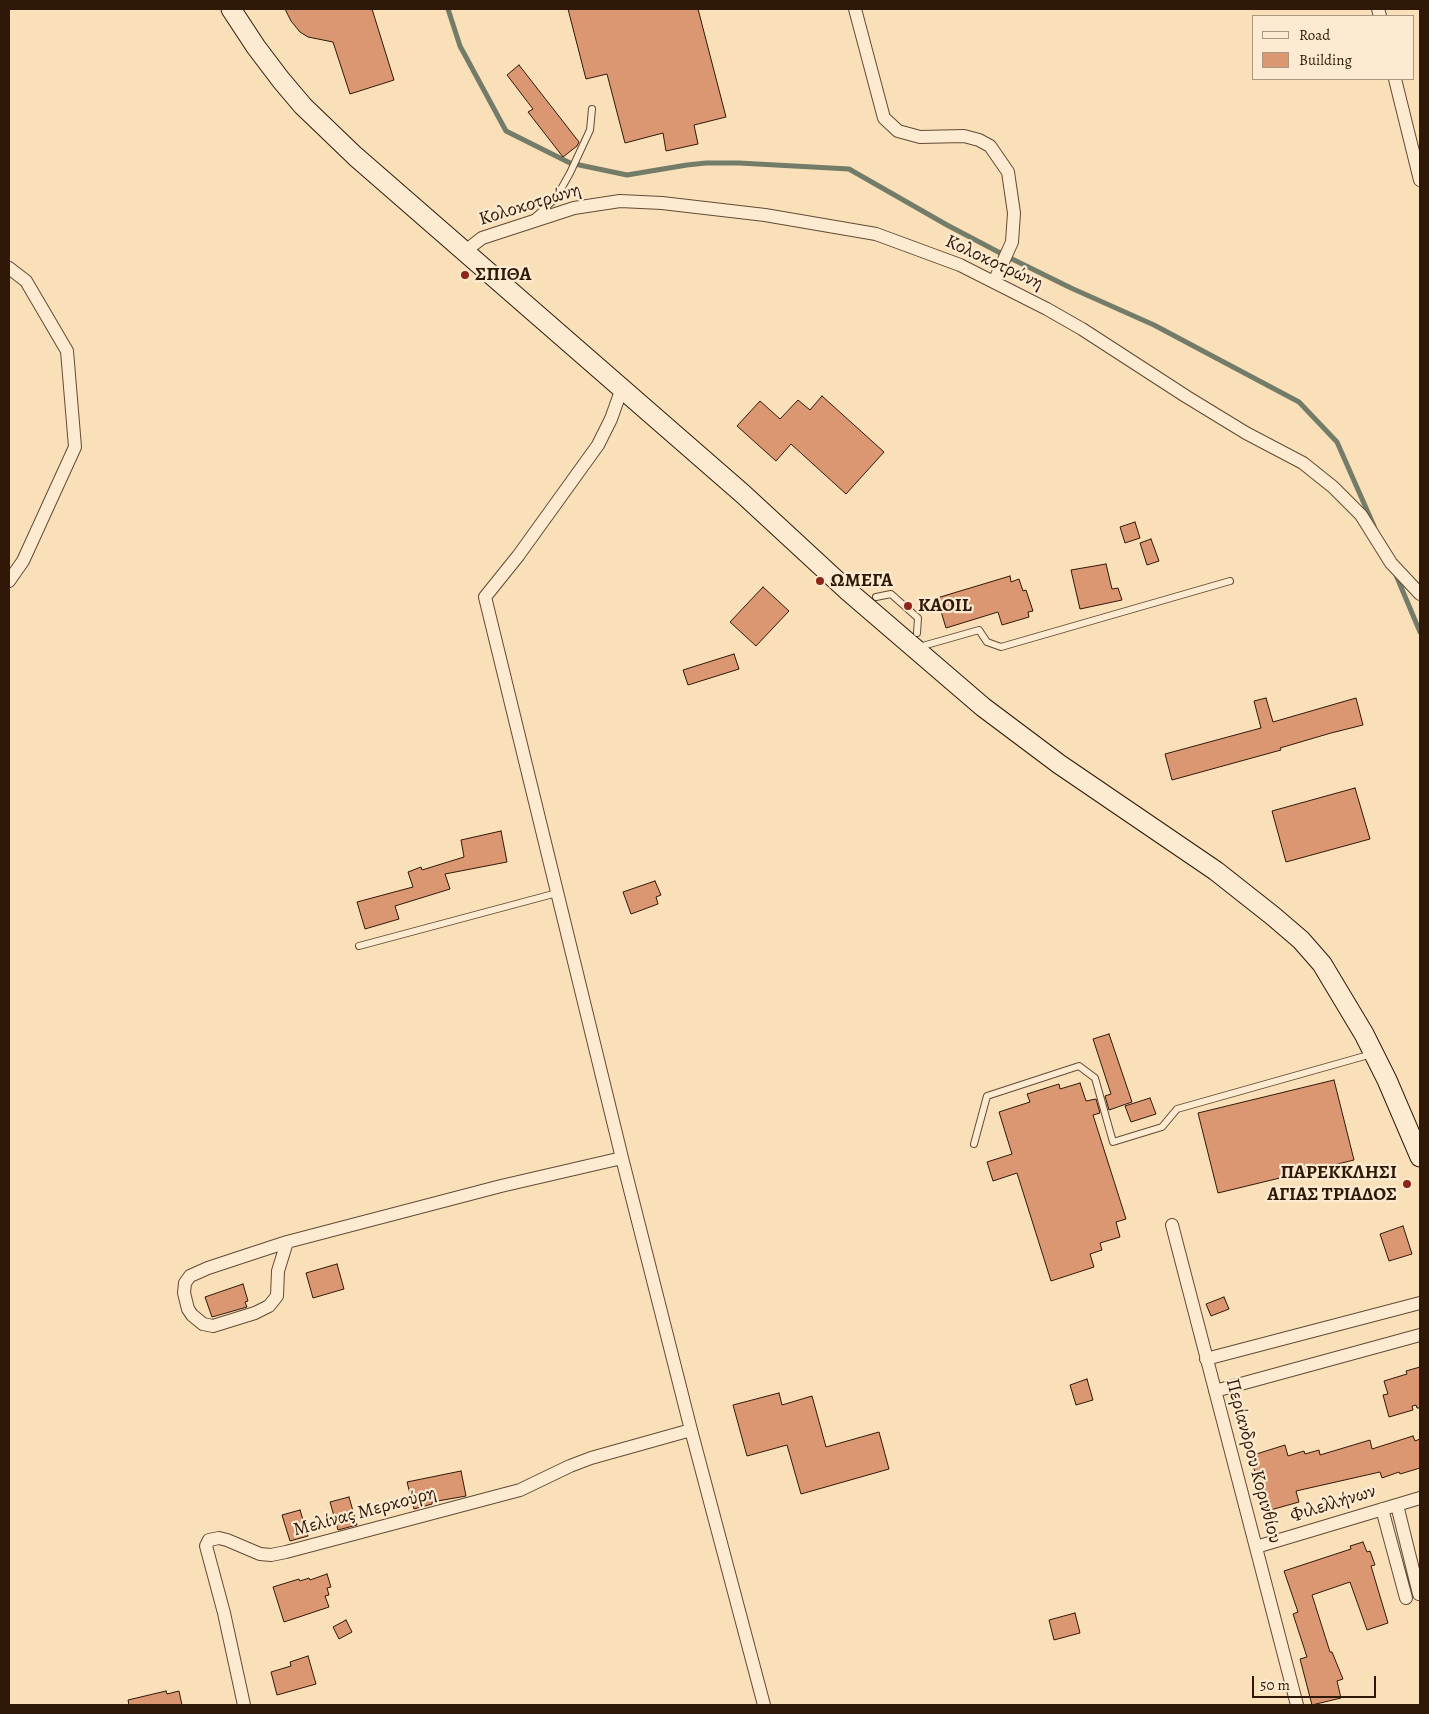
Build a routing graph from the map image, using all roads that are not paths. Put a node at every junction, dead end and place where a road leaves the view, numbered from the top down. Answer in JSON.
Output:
{"nodes":[{"id":1,"x":231,"y":9,"type":"edge"},
{"id":2,"x":855,"y":9,"type":"edge"},
{"id":3,"x":1395,"y":80,"type":"edge"},
{"id":4,"x":592,"y":109,"type":"dead end"},
{"id":5,"x":1420,"y":180,"type":"edge"},
{"id":6,"x":528,"y":223,"type":"junction"},
{"id":7,"x":464,"y":252,"type":"junction"},
{"id":8,"x":9,"y":268,"type":"edge"},
{"id":9,"x":994,"y":282,"type":"junction"},
{"id":10,"x":622,"y":388,"type":"junction"},
{"id":11,"x":9,"y":581,"type":"edge"},
{"id":12,"x":1230,"y":581,"type":"dead end"},
{"id":13,"x":1420,"y":594,"type":"edge"},
{"id":14,"x":876,"y":597,"type":"dead end"},
{"id":15,"x":916,"y":641,"type":"junction"},
{"id":16,"x":557,"y":893,"type":"junction"},
{"id":17,"x":359,"y":946,"type":"dead end"},
{"id":18,"x":1374,"y":1054,"type":"junction"},
{"id":19,"x":974,"y":1144,"type":"dead end"},
{"id":20,"x":1420,"y":1157,"type":"edge"},
{"id":21,"x":622,"y":1158,"type":"junction"},
{"id":22,"x":1172,"y":1226,"type":"dead end"},
{"id":23,"x":287,"y":1242,"type":"junction"},
{"id":24,"x":1420,"y":1303,"type":"edge"},
{"id":25,"x":1420,"y":1335,"type":"edge"},
{"id":26,"x":1206,"y":1359,"type":"junction"},
{"id":27,"x":1215,"y":1392,"type":"junction"},
{"id":28,"x":691,"y":1430,"type":"junction"},
{"id":29,"x":1420,"y":1498,"type":"edge"},
{"id":30,"x":1397,"y":1505,"type":"junction"},
{"id":31,"x":1382,"y":1509,"type":"junction"},
{"id":32,"x":1256,"y":1547,"type":"junction"},
{"id":33,"x":1419,"y":1594,"type":"edge"},
{"id":34,"x":1406,"y":1598,"type":"dead end"},
{"id":35,"x":244,"y":1705,"type":"edge"},
{"id":36,"x":764,"y":1705,"type":"edge"},
{"id":37,"x":1297,"y":1705,"type":"edge"}],
"edges":[{"from":1,"to":7,"type":"street"},
{"from":2,"to":9,"type":"street"},
{"from":3,"to":5,"type":"street"},
{"from":4,"to":6,"type":"lane"},
{"from":6,"to":7,"type":"street","name":"Κολοκοτρώνη"},
{"from":6,"to":9,"type":"street","name":"Κολοκοτρώνη"},
{"from":7,"to":10,"type":"street"},
{"from":8,"to":11,"type":"street"},
{"from":9,"to":13,"type":"street","name":"Κολοκοτρώνη"},
{"from":10,"to":15,"type":"street"},
{"from":10,"to":16,"type":"street"},
{"from":12,"to":15,"type":"lane"},
{"from":14,"to":15,"type":"lane"},
{"from":15,"to":18,"type":"street"},
{"from":16,"to":17,"type":"lane"},
{"from":16,"to":21,"type":"street"},
{"from":18,"to":19,"type":"lane"},
{"from":18,"to":20,"type":"street"},
{"from":21,"to":23,"type":"street"},
{"from":21,"to":28,"type":"street"},
{"from":22,"to":26,"type":"street","name":"Περίανδρου Κορινθίου"},
{"from":23,"to":23,"type":"street"},
{"from":24,"to":26,"type":"street"},
{"from":25,"to":27,"type":"street"},
{"from":26,"to":27,"type":"street","name":"Περίανδρου Κορινθίου"},
{"from":27,"to":32,"type":"street","name":"Περίανδρου Κορινθίου"},
{"from":28,"to":35,"type":"street","name":"Μελίνας Μερκούρη"},
{"from":28,"to":36,"type":"street"},
{"from":29,"to":30,"type":"street","name":"Φιλελλήνων"},
{"from":30,"to":31,"type":"street","name":"Φιλελλήνων"},
{"from":30,"to":33,"type":"street"},
{"from":31,"to":32,"type":"street","name":"Φιλελλήνων"},
{"from":31,"to":34,"type":"street"},
{"from":32,"to":37,"type":"street","name":"Περίανδρου Κορινθίου"}]}
